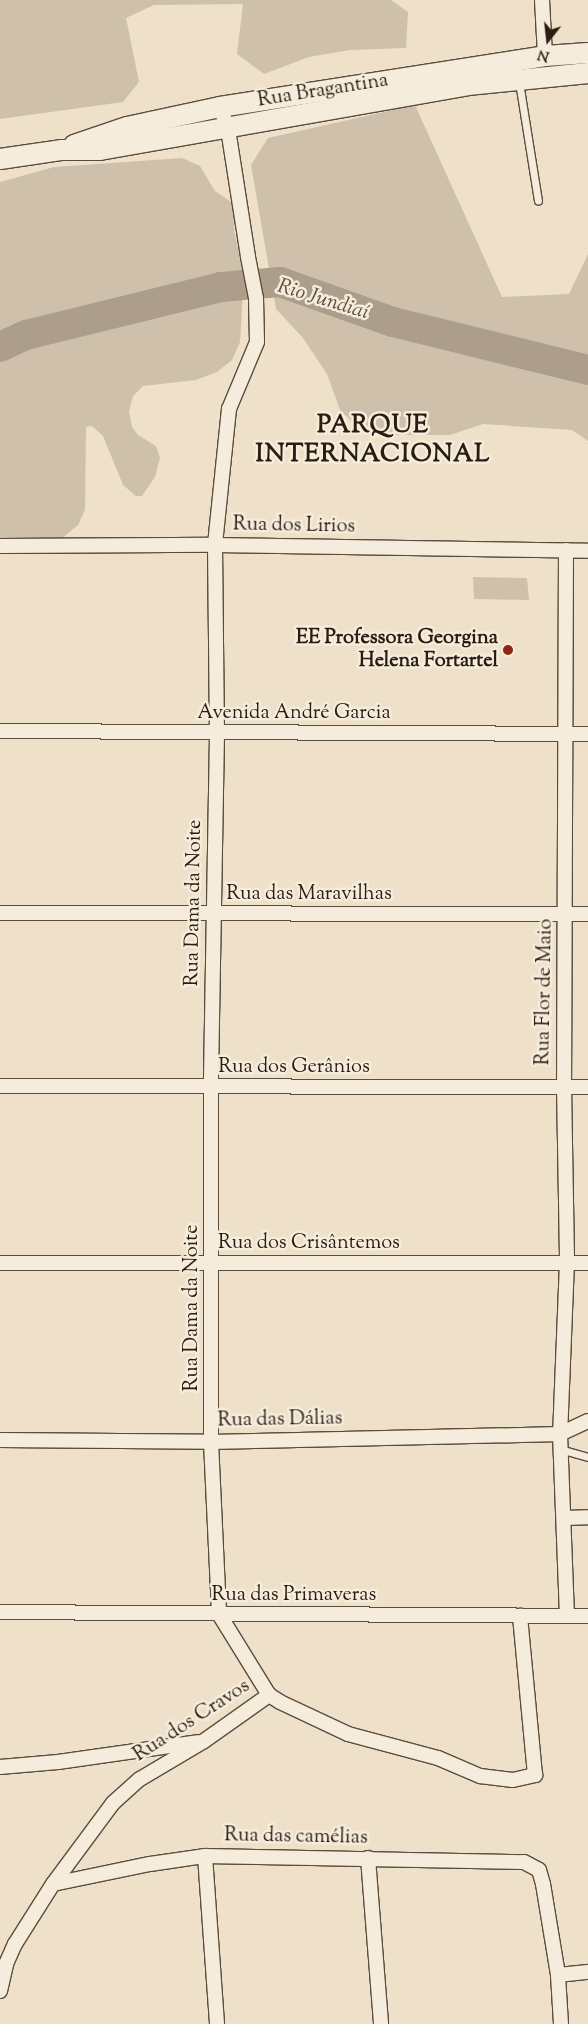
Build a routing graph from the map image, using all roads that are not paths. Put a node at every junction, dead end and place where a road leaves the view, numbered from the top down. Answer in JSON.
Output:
{"nodes":[{"id":1,"x":542,"y":0,"type":"edge"},
{"id":2,"x":588,"y":53,"type":"edge"},
{"id":3,"x":545,"y":56,"type":"junction"},
{"id":4,"x":588,"y":73,"type":"edge"},
{"id":5,"x":518,"y":80,"type":"junction"},
{"id":6,"x":220,"y":108,"type":"junction"},
{"id":7,"x":228,"y":129,"type":"junction"},
{"id":8,"x":62,"y":150,"type":"junction"},
{"id":9,"x":0,"y":159,"type":"edge"},
{"id":10,"x":538,"y":200,"type":"dead end"},
{"id":11,"x":215,"y":545,"type":"junction"},
{"id":12,"x":0,"y":546,"type":"edge"},
{"id":13,"x":566,"y":550,"type":"junction"},
{"id":14,"x":588,"y":551,"type":"edge"},
{"id":15,"x":0,"y":731,"type":"edge"},
{"id":16,"x":564,"y":733,"type":"junction"},
{"id":17,"x":217,"y":734,"type":"junction"},
{"id":18,"x":588,"y":734,"type":"edge"},
{"id":19,"x":0,"y":913,"type":"edge"},
{"id":20,"x":214,"y":914,"type":"junction"},
{"id":21,"x":566,"y":914,"type":"junction"},
{"id":22,"x":588,"y":914,"type":"edge"},
{"id":23,"x":0,"y":1086,"type":"edge"},
{"id":24,"x":564,"y":1086,"type":"junction"},
{"id":25,"x":211,"y":1087,"type":"junction"},
{"id":26,"x":588,"y":1087,"type":"edge"},
{"id":27,"x":567,"y":1262,"type":"junction"},
{"id":28,"x":0,"y":1263,"type":"edge"},
{"id":29,"x":212,"y":1263,"type":"junction"},
{"id":30,"x":588,"y":1263,"type":"edge"},
{"id":31,"x":588,"y":1421,"type":"edge"},
{"id":32,"x":560,"y":1434,"type":"junction"},
{"id":33,"x":0,"y":1440,"type":"edge"},
{"id":34,"x":211,"y":1442,"type":"junction"},
{"id":35,"x":560,"y":1449,"type":"junction"},
{"id":36,"x":588,"y":1457,"type":"edge"},
{"id":37,"x":588,"y":1517,"type":"edge"},
{"id":38,"x":564,"y":1518,"type":"junction"},
{"id":39,"x":0,"y":1612,"type":"edge"},
{"id":40,"x":219,"y":1614,"type":"junction"},
{"id":41,"x":520,"y":1616,"type":"junction"},
{"id":42,"x":567,"y":1616,"type":"junction"},
{"id":43,"x":588,"y":1616,"type":"edge"},
{"id":44,"x":269,"y":1695,"type":"junction"},
{"id":45,"x":204,"y":1741,"type":"junction"},
{"id":46,"x":0,"y":1767,"type":"edge"},
{"id":47,"x":205,"y":1856,"type":"junction"},
{"id":48,"x":368,"y":1858,"type":"junction"},
{"id":49,"x":53,"y":1884,"type":"junction"},
{"id":50,"x":588,"y":1972,"type":"edge"},
{"id":51,"x":558,"y":1974,"type":"junction"},
{"id":52,"x":0,"y":1991,"type":"edge"},
{"id":53,"x":217,"y":2024,"type":"edge"},
{"id":54,"x":381,"y":2024,"type":"edge"},
{"id":55,"x":561,"y":2024,"type":"edge"}],
"edges":[{"from":1,"to":3,"type":"street"},
{"from":2,"to":3,"type":"main road","name":"Rua Bragantina"},
{"from":3,"to":6,"type":"main road","name":"Rua Bragantina"},
{"from":4,"to":5,"type":"main road","name":"Rua Bragantina"},
{"from":5,"to":7,"type":"main road","name":"Rua Bragantina"},
{"from":5,"to":10,"type":"lane"},
{"from":6,"to":7,"type":"street","name":"Rua Dama da Noite"},
{"from":6,"to":8,"type":"main road","name":"Rua Bragantina"},
{"from":7,"to":8,"type":"main road","name":"Rua Bragantina"},
{"from":7,"to":11,"type":"street","name":"Rua Dama da Noite"},
{"from":8,"to":9,"type":"main road","name":"Rua Bragantina"},
{"from":11,"to":12,"type":"street","name":"Rua dos Lirios"},
{"from":11,"to":13,"type":"street","name":"Rua dos Lirios"},
{"from":11,"to":17,"type":"street","name":"Rua Dama da Noite"},
{"from":13,"to":14,"type":"street","name":"Rua dos Lirios"},
{"from":13,"to":16,"type":"street","name":"Rua Flor de Maio"},
{"from":15,"to":17,"type":"street","name":"Avenida André Garcia"},
{"from":16,"to":17,"type":"street","name":"Avenida André Garcia"},
{"from":16,"to":18,"type":"street","name":"Avenida André Garcia"},
{"from":16,"to":21,"type":"street","name":"Rua Flor de Maio"},
{"from":17,"to":20,"type":"street","name":"Rua Dama da Noite"},
{"from":19,"to":20,"type":"street","name":"Rua das Maravilhas"},
{"from":20,"to":21,"type":"street","name":"Rua das Maravilhas"},
{"from":20,"to":25,"type":"street","name":"Rua Dama da Noite"},
{"from":21,"to":22,"type":"street","name":"Rua das Maravilhas"},
{"from":21,"to":24,"type":"street","name":"Rua Flor de Maio"},
{"from":23,"to":25,"type":"street","name":"Rua dos Gerânios"},
{"from":24,"to":25,"type":"street","name":"Rua dos Gerânios"},
{"from":24,"to":26,"type":"street","name":"Rua dos Gerânios"},
{"from":24,"to":27,"type":"street","name":"Rua Flor de Maio"},
{"from":25,"to":29,"type":"street","name":"Rua Dama da Noite"},
{"from":27,"to":29,"type":"street","name":"Rua dos Crisântemos"},
{"from":27,"to":30,"type":"street","name":"Rua dos Crisântemos"},
{"from":27,"to":32,"type":"street","name":"Rua Flor de Maio"},
{"from":28,"to":29,"type":"street","name":"Rua dos Crisântemos"},
{"from":29,"to":34,"type":"street","name":"Rua Dama da Noite"},
{"from":31,"to":32,"type":"street"},
{"from":32,"to":34,"type":"street","name":"Rua das Dálias"},
{"from":32,"to":35,"type":"street"},
{"from":33,"to":34,"type":"street","name":"Rua das Dálias"},
{"from":34,"to":40,"type":"street","name":"Rua Dama da Noite"},
{"from":35,"to":36,"type":"lane"},
{"from":35,"to":38,"type":"street"},
{"from":37,"to":38,"type":"street"},
{"from":38,"to":42,"type":"street"},
{"from":39,"to":40,"type":"street","name":"Rua das Primaveras"},
{"from":40,"to":41,"type":"street","name":"Rua das Primaveras"},
{"from":40,"to":44,"type":"street","name":"Rua Dama da Noite"},
{"from":41,"to":42,"type":"street","name":"Rua das Primaveras"},
{"from":41,"to":44,"type":"street","name":"Rua dos Cravos"},
{"from":42,"to":43,"type":"street","name":"Rua das Primaveras"},
{"from":44,"to":45,"type":"street","name":"Rua dos Cravos"},
{"from":45,"to":46,"type":"street"},
{"from":45,"to":49,"type":"street","name":"Rua dos Cravos"},
{"from":47,"to":48,"type":"street","name":"Rua das camélias"},
{"from":47,"to":49,"type":"street","name":"Rua das camélias"},
{"from":47,"to":53,"type":"street"},
{"from":48,"to":51,"type":"street","name":"Rua das camélias"},
{"from":48,"to":54,"type":"street"},
{"from":49,"to":52,"type":"street","name":"Rua dos Cravos"},
{"from":50,"to":51,"type":"street"},
{"from":51,"to":55,"type":"street"}]}
